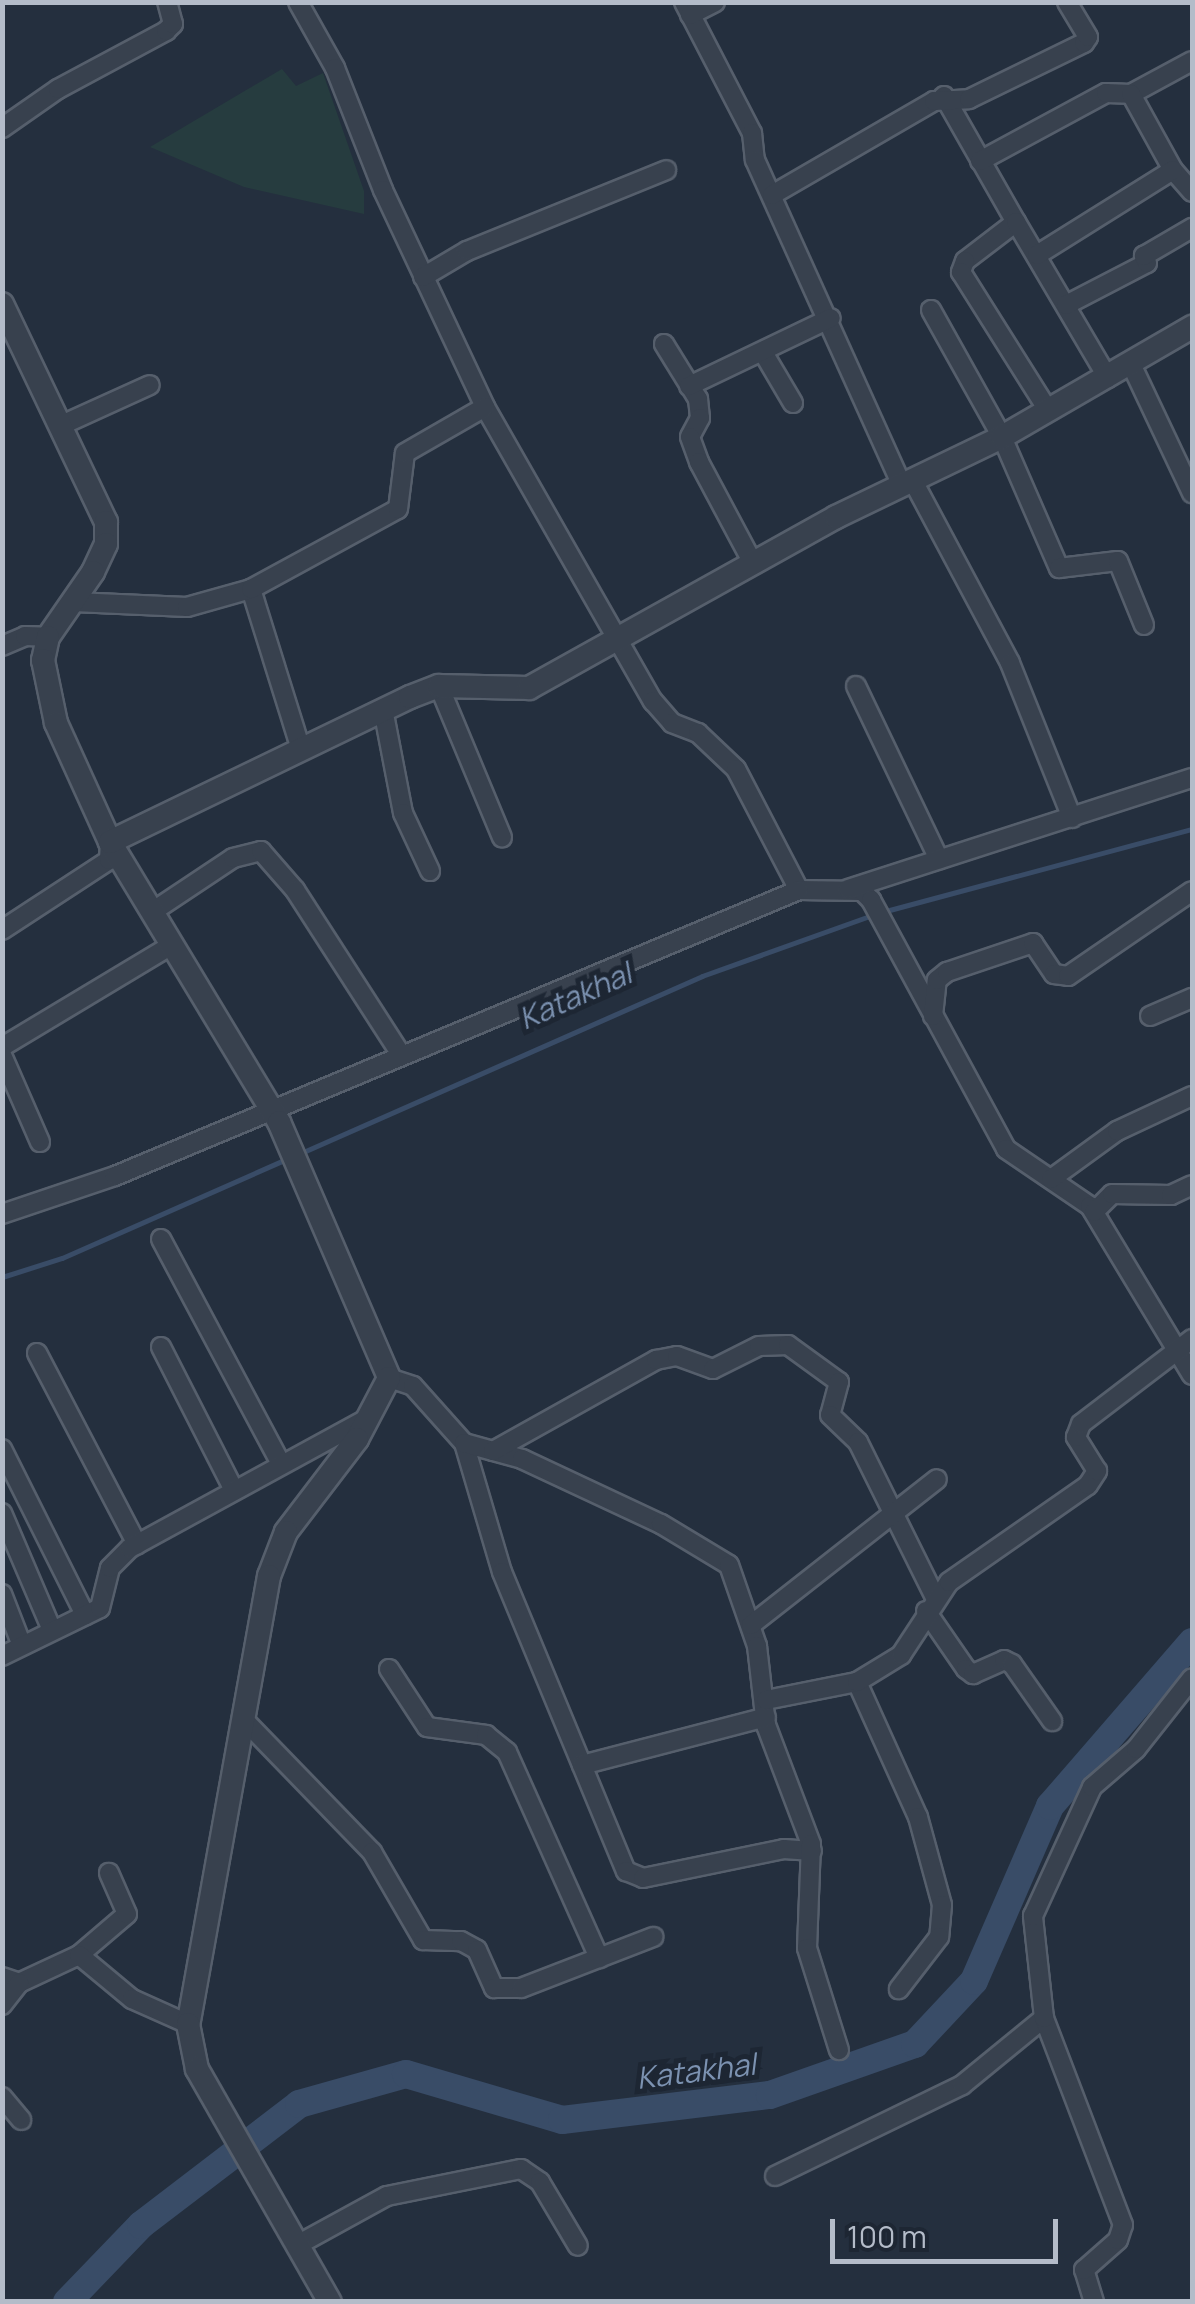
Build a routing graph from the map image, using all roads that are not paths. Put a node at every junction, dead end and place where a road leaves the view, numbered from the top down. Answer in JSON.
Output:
{"nodes":[{"id":1,"x":166,"y":2,"type":"edge"},
{"id":2,"x":298,"y":2,"type":"edge"},
{"id":3,"x":715,"y":2,"type":"edge"},
{"id":4,"x":1067,"y":2,"type":"edge"},
{"id":5,"x":687,"y":9,"type":"edge"},
{"id":6,"x":1192,"y":60,"type":"edge"},
{"id":7,"x":1131,"y":94,"type":"junction"},
{"id":8,"x":944,"y":96,"type":"junction"},
{"id":9,"x":2,"y":128,"type":"edge"},
{"id":10,"x":980,"y":160,"type":"junction"},
{"id":11,"x":666,"y":170,"type":"dead end"},
{"id":12,"x":1173,"y":170,"type":"junction"},
{"id":13,"x":1192,"y":192,"type":"edge"},
{"id":14,"x":772,"y":195,"type":"junction"},
{"id":15,"x":1016,"y":222,"type":"junction"},
{"id":16,"x":1192,"y":228,"type":"edge"},
{"id":17,"x":1037,"y":255,"type":"junction"},
{"id":18,"x":423,"y":277,"type":"junction"},
{"id":19,"x":2,"y":304,"type":"edge"},
{"id":20,"x":1066,"y":306,"type":"junction"},
{"id":21,"x":931,"y":310,"type":"dead end"},
{"id":22,"x":831,"y":318,"type":"junction"},
{"id":23,"x":1192,"y":327,"type":"edge"},
{"id":24,"x":664,"y":344,"type":"dead end"},
{"id":25,"x":764,"y":354,"type":"junction"},
{"id":26,"x":1131,"y":364,"type":"junction"},
{"id":27,"x":1108,"y":378,"type":"junction"},
{"id":28,"x":150,"y":385,"type":"dead end"},
{"id":29,"x":689,"y":386,"type":"junction"},
{"id":30,"x":793,"y":403,"type":"dead end"},
{"id":31,"x":485,"y":406,"type":"junction"},
{"id":32,"x":1048,"y":410,"type":"junction"},
{"id":33,"x":64,"y":424,"type":"junction"},
{"id":34,"x":1002,"y":437,"type":"junction"},
{"id":35,"x":908,"y":483,"type":"junction"},
{"id":36,"x":1192,"y":492,"type":"edge"},
{"id":37,"x":753,"y":563,"type":"junction"},
{"id":38,"x":250,"y":589,"type":"junction"},
{"id":39,"x":74,"y":602,"type":"junction"},
{"id":40,"x":1144,"y":625,"type":"dead end"},
{"id":41,"x":48,"y":637,"type":"junction"},
{"id":42,"x":617,"y":638,"type":"junction"},
{"id":43,"x":2,"y":646,"type":"edge"},
{"id":44,"x":439,"y":686,"type":"junction"},
{"id":45,"x":856,"y":686,"type":"dead end"},
{"id":46,"x":383,"y":709,"type":"junction"},
{"id":47,"x":301,"y":750,"type":"junction"},
{"id":48,"x":1192,"y":778,"type":"edge"},
{"id":49,"x":1072,"y":818,"type":"junction"},
{"id":50,"x":502,"y":838,"type":"dead end"},
{"id":51,"x":110,"y":842,"type":"junction"},
{"id":52,"x":939,"y":859,"type":"junction"},
{"id":53,"x":430,"y":870,"type":"dead end"},
{"id":54,"x":799,"y":890,"type":"junction"},
{"id":55,"x":842,"y":891,"type":"junction"},
{"id":56,"x":1192,"y":891,"type":"edge"},
{"id":57,"x":152,"y":912,"type":"junction"},
{"id":58,"x":2,"y":930,"type":"edge"},
{"id":59,"x":172,"y":945,"type":"junction"},
{"id":60,"x":1192,"y":998,"type":"edge"},
{"id":61,"x":933,"y":1016,"type":"junction"},
{"id":62,"x":1150,"y":1016,"type":"dead end"},
{"id":63,"x":2,"y":1046,"type":"edge"},
{"id":64,"x":400,"y":1053,"type":"junction"},
{"id":65,"x":2,"y":1055,"type":"edge"},
{"id":66,"x":8,"y":1079,"type":"edge"},
{"id":67,"x":1192,"y":1096,"type":"edge"},
{"id":68,"x":274,"y":1115,"type":"junction"},
{"id":69,"x":40,"y":1142,"type":"dead end"},
{"id":70,"x":1050,"y":1180,"type":"junction"},
{"id":71,"x":1192,"y":1185,"type":"edge"},
{"id":72,"x":1094,"y":1212,"type":"junction"},
{"id":73,"x":2,"y":1214,"type":"edge"},
{"id":74,"x":161,"y":1239,"type":"dead end"},
{"id":75,"x":1185,"y":1344,"type":"edge"},
{"id":76,"x":161,"y":1346,"type":"dead end"},
{"id":77,"x":37,"y":1353,"type":"dead end"},
{"id":78,"x":1192,"y":1375,"type":"edge"},
{"id":79,"x":389,"y":1378,"type":"junction"},
{"id":80,"x":368,"y":1418,"type":"junction"},
{"id":81,"x":464,"y":1443,"type":"junction"},
{"id":82,"x":2,"y":1449,"type":"edge"},
{"id":83,"x":493,"y":1451,"type":"junction"},
{"id":84,"x":281,"y":1464,"type":"junction"},
{"id":85,"x":937,"y":1480,"type":"dead end"},
{"id":86,"x":234,"y":1490,"type":"junction"},
{"id":87,"x":2,"y":1512,"type":"edge"},
{"id":88,"x":896,"y":1513,"type":"junction"},
{"id":89,"x":137,"y":1544,"type":"junction"},
{"id":90,"x":2,"y":1594,"type":"edge"},
{"id":91,"x":931,"y":1605,"type":"junction"},
{"id":92,"x":85,"y":1614,"type":"junction"},
{"id":93,"x":751,"y":1624,"type":"junction"},
{"id":94,"x":52,"y":1630,"type":"junction"},
{"id":95,"x":21,"y":1643,"type":"junction"},
{"id":96,"x":2,"y":1656,"type":"edge"},
{"id":97,"x":390,"y":1669,"type":"dead end"},
{"id":98,"x":1192,"y":1678,"type":"edge"},
{"id":99,"x":858,"y":1682,"type":"junction"},
{"id":100,"x":766,"y":1708,"type":"junction"},
{"id":101,"x":1052,"y":1721,"type":"dead end"},
{"id":102,"x":246,"y":1723,"type":"junction"},
{"id":103,"x":582,"y":1764,"type":"junction"},
{"id":104,"x":812,"y":1850,"type":"junction"},
{"id":105,"x":108,"y":1873,"type":"dead end"},
{"id":106,"x":653,"y":1938,"type":"dead end"},
{"id":107,"x":79,"y":1955,"type":"junction"},
{"id":108,"x":599,"y":1958,"type":"junction"},
{"id":109,"x":11,"y":1980,"type":"edge"},
{"id":110,"x":898,"y":1989,"type":"dead end"},
{"id":111,"x":2,"y":2005,"type":"edge"},
{"id":112,"x":1044,"y":2018,"type":"junction"},
{"id":113,"x":188,"y":2024,"type":"junction"},
{"id":114,"x":838,"y":2050,"type":"dead end"},
{"id":115,"x":2,"y":2097,"type":"edge"},
{"id":116,"x":22,"y":2120,"type":"dead end"},
{"id":117,"x":775,"y":2176,"type":"dead end"},
{"id":118,"x":301,"y":2242,"type":"junction"},
{"id":119,"x":578,"y":2246,"type":"dead end"},
{"id":120,"x":330,"y":2302,"type":"edge"},
{"id":121,"x":1094,"y":2302,"type":"edge"}],
"edges":[{"from":1,"to":9,"type":"street"},
{"from":2,"to":18,"type":"street"},
{"from":3,"to":5,"type":"street"},
{"from":4,"to":8,"type":"street"},
{"from":5,"to":14,"type":"street"},
{"from":6,"to":7,"type":"street"},
{"from":7,"to":10,"type":"street"},
{"from":7,"to":12,"type":"street"},
{"from":8,"to":10,"type":"street"},
{"from":8,"to":14,"type":"street"},
{"from":10,"to":15,"type":"street"},
{"from":11,"to":18,"type":"street"},
{"from":12,"to":13,"type":"street"},
{"from":12,"to":17,"type":"street"},
{"from":14,"to":22,"type":"street"},
{"from":15,"to":17,"type":"street"},
{"from":15,"to":32,"type":"street"},
{"from":16,"to":20,"type":"street"},
{"from":17,"to":20,"type":"street"},
{"from":18,"to":31,"type":"street"},
{"from":19,"to":33,"type":"street"},
{"from":20,"to":27,"type":"street"},
{"from":21,"to":34,"type":"street"},
{"from":22,"to":25,"type":"street"},
{"from":22,"to":35,"type":"street"},
{"from":23,"to":26,"type":"street"},
{"from":24,"to":29,"type":"street"},
{"from":25,"to":29,"type":"street"},
{"from":25,"to":30,"type":"street"},
{"from":26,"to":27,"type":"street"},
{"from":26,"to":36,"type":"street"},
{"from":27,"to":32,"type":"street"},
{"from":28,"to":33,"type":"street"},
{"from":29,"to":37,"type":"street"},
{"from":31,"to":38,"type":"street"},
{"from":31,"to":42,"type":"street"},
{"from":32,"to":34,"type":"street"},
{"from":33,"to":39,"type":"street"},
{"from":34,"to":35,"type":"street"},
{"from":34,"to":40,"type":"street"},
{"from":35,"to":37,"type":"street"},
{"from":35,"to":49,"type":"street"},
{"from":37,"to":42,"type":"street"},
{"from":38,"to":39,"type":"street"},
{"from":38,"to":47,"type":"street"},
{"from":39,"to":41,"type":"street"},
{"from":41,"to":43,"type":"street"},
{"from":41,"to":51,"type":"street"},
{"from":42,"to":44,"type":"street"},
{"from":42,"to":54,"type":"street"},
{"from":44,"to":46,"type":"street"},
{"from":44,"to":50,"type":"street"},
{"from":45,"to":52,"type":"street"},
{"from":46,"to":47,"type":"street"},
{"from":46,"to":53,"type":"street"},
{"from":47,"to":51,"type":"street"},
{"from":48,"to":49,"type":"street"},
{"from":49,"to":52,"type":"street"},
{"from":51,"to":57,"type":"street"},
{"from":51,"to":58,"type":"street"},
{"from":52,"to":55,"type":"street"},
{"from":54,"to":55,"type":"street"},
{"from":54,"to":64,"type":"street"},
{"from":55,"to":61,"type":"street"},
{"from":56,"to":61,"type":"street"},
{"from":57,"to":59,"type":"street"},
{"from":57,"to":64,"type":"street"},
{"from":59,"to":63,"type":"street"},
{"from":59,"to":68,"type":"street"},
{"from":60,"to":62,"type":"street"},
{"from":61,"to":70,"type":"street"},
{"from":64,"to":68,"type":"street"},
{"from":65,"to":66,"type":"street"},
{"from":66,"to":69,"type":"street"},
{"from":67,"to":70,"type":"street"},
{"from":68,"to":73,"type":"street"},
{"from":68,"to":79,"type":"street"},
{"from":70,"to":72,"type":"street"},
{"from":71,"to":72,"type":"street"},
{"from":72,"to":75,"type":"street"},
{"from":74,"to":84,"type":"street"},
{"from":75,"to":78,"type":"street"},
{"from":75,"to":91,"type":"street"},
{"from":76,"to":86,"type":"street"},
{"from":77,"to":89,"type":"street"},
{"from":79,"to":80,"type":"street"},
{"from":79,"to":81,"type":"street"},
{"from":80,"to":84,"type":"street"},
{"from":80,"to":102,"type":"street"},
{"from":81,"to":83,"type":"street"},
{"from":81,"to":103,"type":"street"},
{"from":82,"to":92,"type":"street"},
{"from":83,"to":88,"type":"street"},
{"from":83,"to":93,"type":"street"},
{"from":84,"to":86,"type":"street"},
{"from":85,"to":88,"type":"street"},
{"from":86,"to":89,"type":"street"},
{"from":87,"to":94,"type":"street"},
{"from":88,"to":91,"type":"street"},
{"from":88,"to":93,"type":"street"},
{"from":89,"to":92,"type":"street"},
{"from":90,"to":95,"type":"street"},
{"from":91,"to":99,"type":"street"},
{"from":91,"to":101,"type":"street"},
{"from":92,"to":94,"type":"street"},
{"from":93,"to":100,"type":"street"},
{"from":94,"to":95,"type":"street"},
{"from":95,"to":96,"type":"street"},
{"from":97,"to":108,"type":"street"},
{"from":98,"to":112,"type":"street"},
{"from":99,"to":100,"type":"street"},
{"from":99,"to":110,"type":"street"},
{"from":100,"to":103,"type":"street"},
{"from":100,"to":104,"type":"street"},
{"from":102,"to":108,"type":"street"},
{"from":102,"to":113,"type":"street"},
{"from":103,"to":104,"type":"street"},
{"from":104,"to":114,"type":"street"},
{"from":105,"to":107,"type":"street"},
{"from":106,"to":108,"type":"street"},
{"from":107,"to":109,"type":"street"},
{"from":107,"to":113,"type":"street"},
{"from":109,"to":111,"type":"street"},
{"from":112,"to":117,"type":"street"},
{"from":112,"to":121,"type":"street"},
{"from":113,"to":118,"type":"street"},
{"from":115,"to":116,"type":"street"},
{"from":118,"to":119,"type":"street"},
{"from":118,"to":120,"type":"street"}]}
